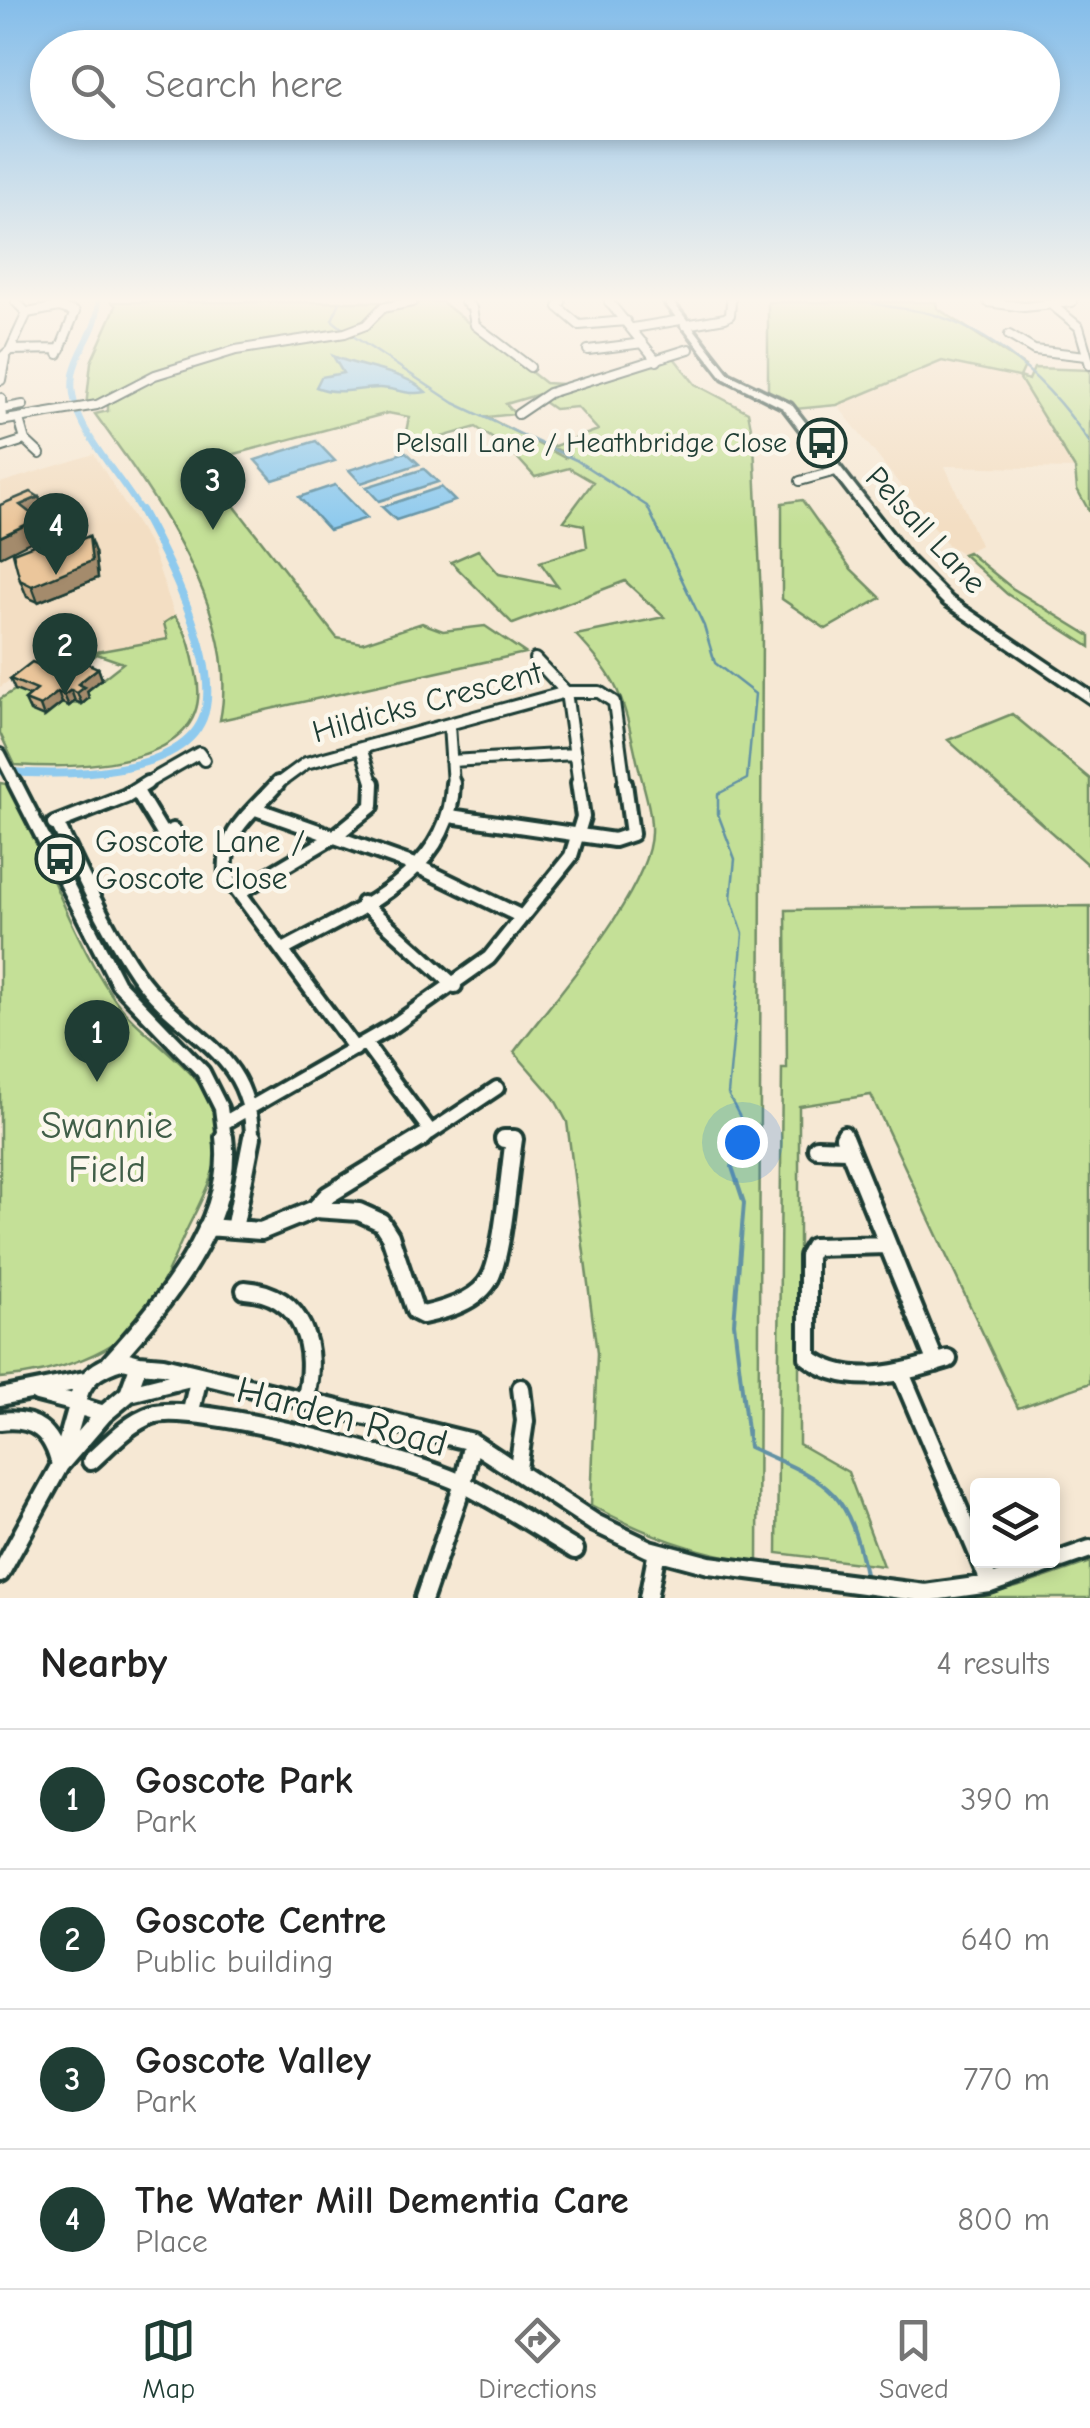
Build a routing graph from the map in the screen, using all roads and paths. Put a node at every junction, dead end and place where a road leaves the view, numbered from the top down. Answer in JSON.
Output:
{"nodes":[{"id":1,"x":155,"y":377,"type":"edge"},
{"id":2,"x":604,"y":377,"type":"edge"},
{"id":3,"x":727,"y":377,"type":"edge"},
{"id":4,"x":0,"y":398,"type":"edge"},
{"id":5,"x":23,"y":405,"type":"dead end"},
{"id":6,"x":1,"y":409,"type":"edge"},
{"id":7,"x":518,"y":414,"type":"dead end"},
{"id":8,"x":19,"y":419,"type":"junction"},
{"id":9,"x":1,"y":421,"type":"edge"},
{"id":10,"x":25,"y":440,"type":"junction"},
{"id":11,"x":0,"y":448,"type":"edge"},
{"id":12,"x":40,"y":454,"type":"dead end"},
{"id":13,"x":836,"y":471,"type":"junction"},
{"id":14,"x":803,"y":477,"type":"dead end"},
{"id":15,"x":535,"y":659,"type":"dead end"},
{"id":16,"x":566,"y":692,"type":"junction"},
{"id":17,"x":1090,"y":698,"type":"edge"},
{"id":18,"x":449,"y":725,"type":"junction"},
{"id":19,"x":361,"y":748,"type":"junction"},
{"id":20,"x":574,"y":754,"type":"junction"},
{"id":21,"x":2,"y":757,"type":"edge"},
{"id":22,"x":204,"y":760,"type":"dead end"},
{"id":23,"x":451,"y":761,"type":"junction"},
{"id":24,"x":136,"y":791,"type":"junction"},
{"id":25,"x":256,"y":809,"type":"junction"},
{"id":26,"x":450,"y":816,"type":"junction"},
{"id":27,"x":57,"y":823,"type":"junction"},
{"id":28,"x":42,"y":830,"type":"junction"},
{"id":29,"x":173,"y":830,"type":"dead end"},
{"id":30,"x":580,"y":834,"type":"junction"},
{"id":31,"x":334,"y":836,"type":"junction"},
{"id":32,"x":418,"y":866,"type":"junction"},
{"id":33,"x":240,"y":892,"type":"junction"},
{"id":34,"x":363,"y":903,"type":"junction"},
{"id":35,"x":522,"y":917,"type":"junction"},
{"id":36,"x":107,"y":919,"type":"junction"},
{"id":37,"x":88,"y":928,"type":"junction"},
{"id":38,"x":285,"y":949,"type":"junction"},
{"id":39,"x":454,"y":986,"type":"junction"},
{"id":40,"x":360,"y":1046,"type":"junction"},
{"id":41,"x":497,"y":1088,"type":"dead end"},
{"id":42,"x":251,"y":1108,"type":"junction"},
{"id":43,"x":226,"y":1120,"type":"junction"},
{"id":44,"x":430,"y":1132,"type":"junction"},
{"id":45,"x":504,"y":1138,"type":"dead end"},
{"id":46,"x":817,"y":1148,"type":"dead end"},
{"id":47,"x":315,"y":1209,"type":"junction"},
{"id":48,"x":207,"y":1227,"type":"junction"},
{"id":49,"x":234,"y":1229,"type":"junction"},
{"id":50,"x":887,"y":1245,"type":"junction"},
{"id":51,"x":245,"y":1290,"type":"dead end"},
{"id":52,"x":145,"y":1327,"type":"junction"},
{"id":53,"x":110,"y":1363,"type":"junction"},
{"id":54,"x":138,"y":1363,"type":"junction"},
{"id":55,"x":901,"y":1373,"type":"junction"},
{"id":56,"x":198,"y":1377,"type":"junction"},
{"id":57,"x":86,"y":1380,"type":"junction"},
{"id":58,"x":521,"y":1388,"type":"dead end"},
{"id":59,"x":37,"y":1393,"type":"junction"},
{"id":60,"x":128,"y":1394,"type":"junction"},
{"id":61,"x":0,"y":1397,"type":"edge"},
{"id":62,"x":305,"y":1400,"type":"junction"},
{"id":63,"x":76,"y":1404,"type":"junction"},
{"id":64,"x":191,"y":1411,"type":"junction"},
{"id":65,"x":104,"y":1414,"type":"junction"},
{"id":66,"x":0,"y":1421,"type":"edge"},
{"id":67,"x":472,"y":1442,"type":"junction"},
{"id":68,"x":91,"y":1461,"type":"dead end"},
{"id":69,"x":60,"y":1465,"type":"junction"},
{"id":70,"x":518,"y":1468,"type":"junction"},
{"id":71,"x":463,"y":1484,"type":"junction"},
{"id":72,"x":970,"y":1535,"type":"edge"},
{"id":73,"x":1090,"y":1549,"type":"edge"},
{"id":74,"x":575,"y":1550,"type":"dead end"},
{"id":75,"x":657,"y":1552,"type":"junction"},
{"id":76,"x":983,"y":1568,"type":"edge"},
{"id":77,"x":0,"y":1574,"type":"edge"},
{"id":78,"x":990,"y":1584,"type":"junction"},
{"id":79,"x":424,"y":1598,"type":"edge"},
{"id":80,"x":648,"y":1598,"type":"edge"}],
"edges":[{"from":1,"to":8,"type":"street"},
{"from":2,"to":7,"type":"street"},
{"from":3,"to":13,"type":"main road","name":"Pelsall Lane"},
{"from":4,"to":6,"type":"street"},
{"from":5,"to":6,"type":"street"},
{"from":6,"to":9,"type":"street"},
{"from":8,"to":9,"type":"street"},
{"from":8,"to":10,"type":"street"},
{"from":10,"to":11,"type":"street"},
{"from":10,"to":12,"type":"street"},
{"from":13,"to":14,"type":"street"},
{"from":13,"to":17,"type":"main road","name":"Pelsall Lane"},
{"from":15,"to":16,"type":"street"},
{"from":16,"to":18,"type":"street","name":"Hildicks Crescent"},
{"from":16,"to":20,"type":"street"},
{"from":16,"to":30,"type":"street"},
{"from":18,"to":19,"type":"street","name":"Hildicks Crescent"},
{"from":18,"to":23,"type":"street"},
{"from":19,"to":25,"type":"street","name":"Hildicks Crescent"},
{"from":19,"to":31,"type":"street"},
{"from":20,"to":23,"type":"street"},
{"from":20,"to":30,"type":"street"},
{"from":21,"to":28,"type":"street"},
{"from":22,"to":24,"type":"street"},
{"from":23,"to":26,"type":"street"},
{"from":24,"to":27,"type":"street"},
{"from":24,"to":29,"type":"street"},
{"from":25,"to":31,"type":"street"},
{"from":25,"to":33,"type":"street","name":"Hildicks Crescent"},
{"from":26,"to":30,"type":"street"},
{"from":26,"to":32,"type":"street"},
{"from":27,"to":28,"type":"street"},
{"from":27,"to":36,"type":"street"},
{"from":28,"to":37,"type":"street"},
{"from":30,"to":35,"type":"street"},
{"from":31,"to":32,"type":"street"},
{"from":31,"to":33,"type":"street"},
{"from":32,"to":34,"type":"street"},
{"from":32,"to":35,"type":"street"},
{"from":33,"to":38,"type":"street","name":"Hildicks Crescent"},
{"from":34,"to":38,"type":"street"},
{"from":34,"to":39,"type":"street"},
{"from":35,"to":39,"type":"street"},
{"from":36,"to":37,"type":"street"},
{"from":36,"to":42,"type":"street"},
{"from":37,"to":43,"type":"street"},
{"from":38,"to":40,"type":"street","name":"Hildicks Crescent"},
{"from":39,"to":40,"type":"street"},
{"from":40,"to":42,"type":"street"},
{"from":40,"to":44,"type":"street","name":"Hildicks Crescent"},
{"from":41,"to":44,"type":"street"},
{"from":42,"to":43,"type":"street"},
{"from":42,"to":49,"type":"street"},
{"from":43,"to":48,"type":"street"},
{"from":44,"to":47,"type":"street"},
{"from":45,"to":47,"type":"street"},
{"from":46,"to":50,"type":"street"},
{"from":47,"to":49,"type":"street"},
{"from":48,"to":49,"type":"street"},
{"from":48,"to":52,"type":"street"},
{"from":50,"to":55,"type":"street"},
{"from":50,"to":55,"type":"street"},
{"from":51,"to":62,"type":"street","name":"Harden Road"},
{"from":52,"to":53,"type":"street"},
{"from":52,"to":54,"type":"street"},
{"from":53,"to":54,"type":"street","name":"Harden Road"},
{"from":53,"to":57,"type":"street"},
{"from":54,"to":56,"type":"street","name":"Harden Road"},
{"from":54,"to":60,"type":"street"},
{"from":55,"to":72,"type":"street"},
{"from":56,"to":60,"type":"street","name":"Harden Road"},
{"from":56,"to":62,"type":"street","name":"Harden Road"},
{"from":56,"to":64,"type":"street"},
{"from":57,"to":59,"type":"street"},
{"from":57,"to":63,"type":"street"},
{"from":58,"to":70,"type":"street"},
{"from":59,"to":61,"type":"street"},
{"from":59,"to":63,"type":"street"},
{"from":60,"to":65,"type":"street"},
{"from":62,"to":67,"type":"street","name":"Harden Road"},
{"from":63,"to":65,"type":"street"},
{"from":63,"to":69,"type":"street"},
{"from":64,"to":68,"type":"street","name":"Harden Road"},
{"from":64,"to":71,"type":"street","name":"Harden Road"},
{"from":65,"to":69,"type":"street"},
{"from":66,"to":69,"type":"street"},
{"from":67,"to":70,"type":"street","name":"Harden Road"},
{"from":67,"to":71,"type":"street"},
{"from":69,"to":77,"type":"street"},
{"from":70,"to":75,"type":"street","name":"Harden Road"},
{"from":71,"to":74,"type":"street","name":"Harden Road"},
{"from":71,"to":79,"type":"street"},
{"from":73,"to":78,"type":"street","name":"Harden Road"},
{"from":75,"to":78,"type":"street","name":"Harden Road"},
{"from":75,"to":80,"type":"street"},
{"from":76,"to":78,"type":"street"}]}
